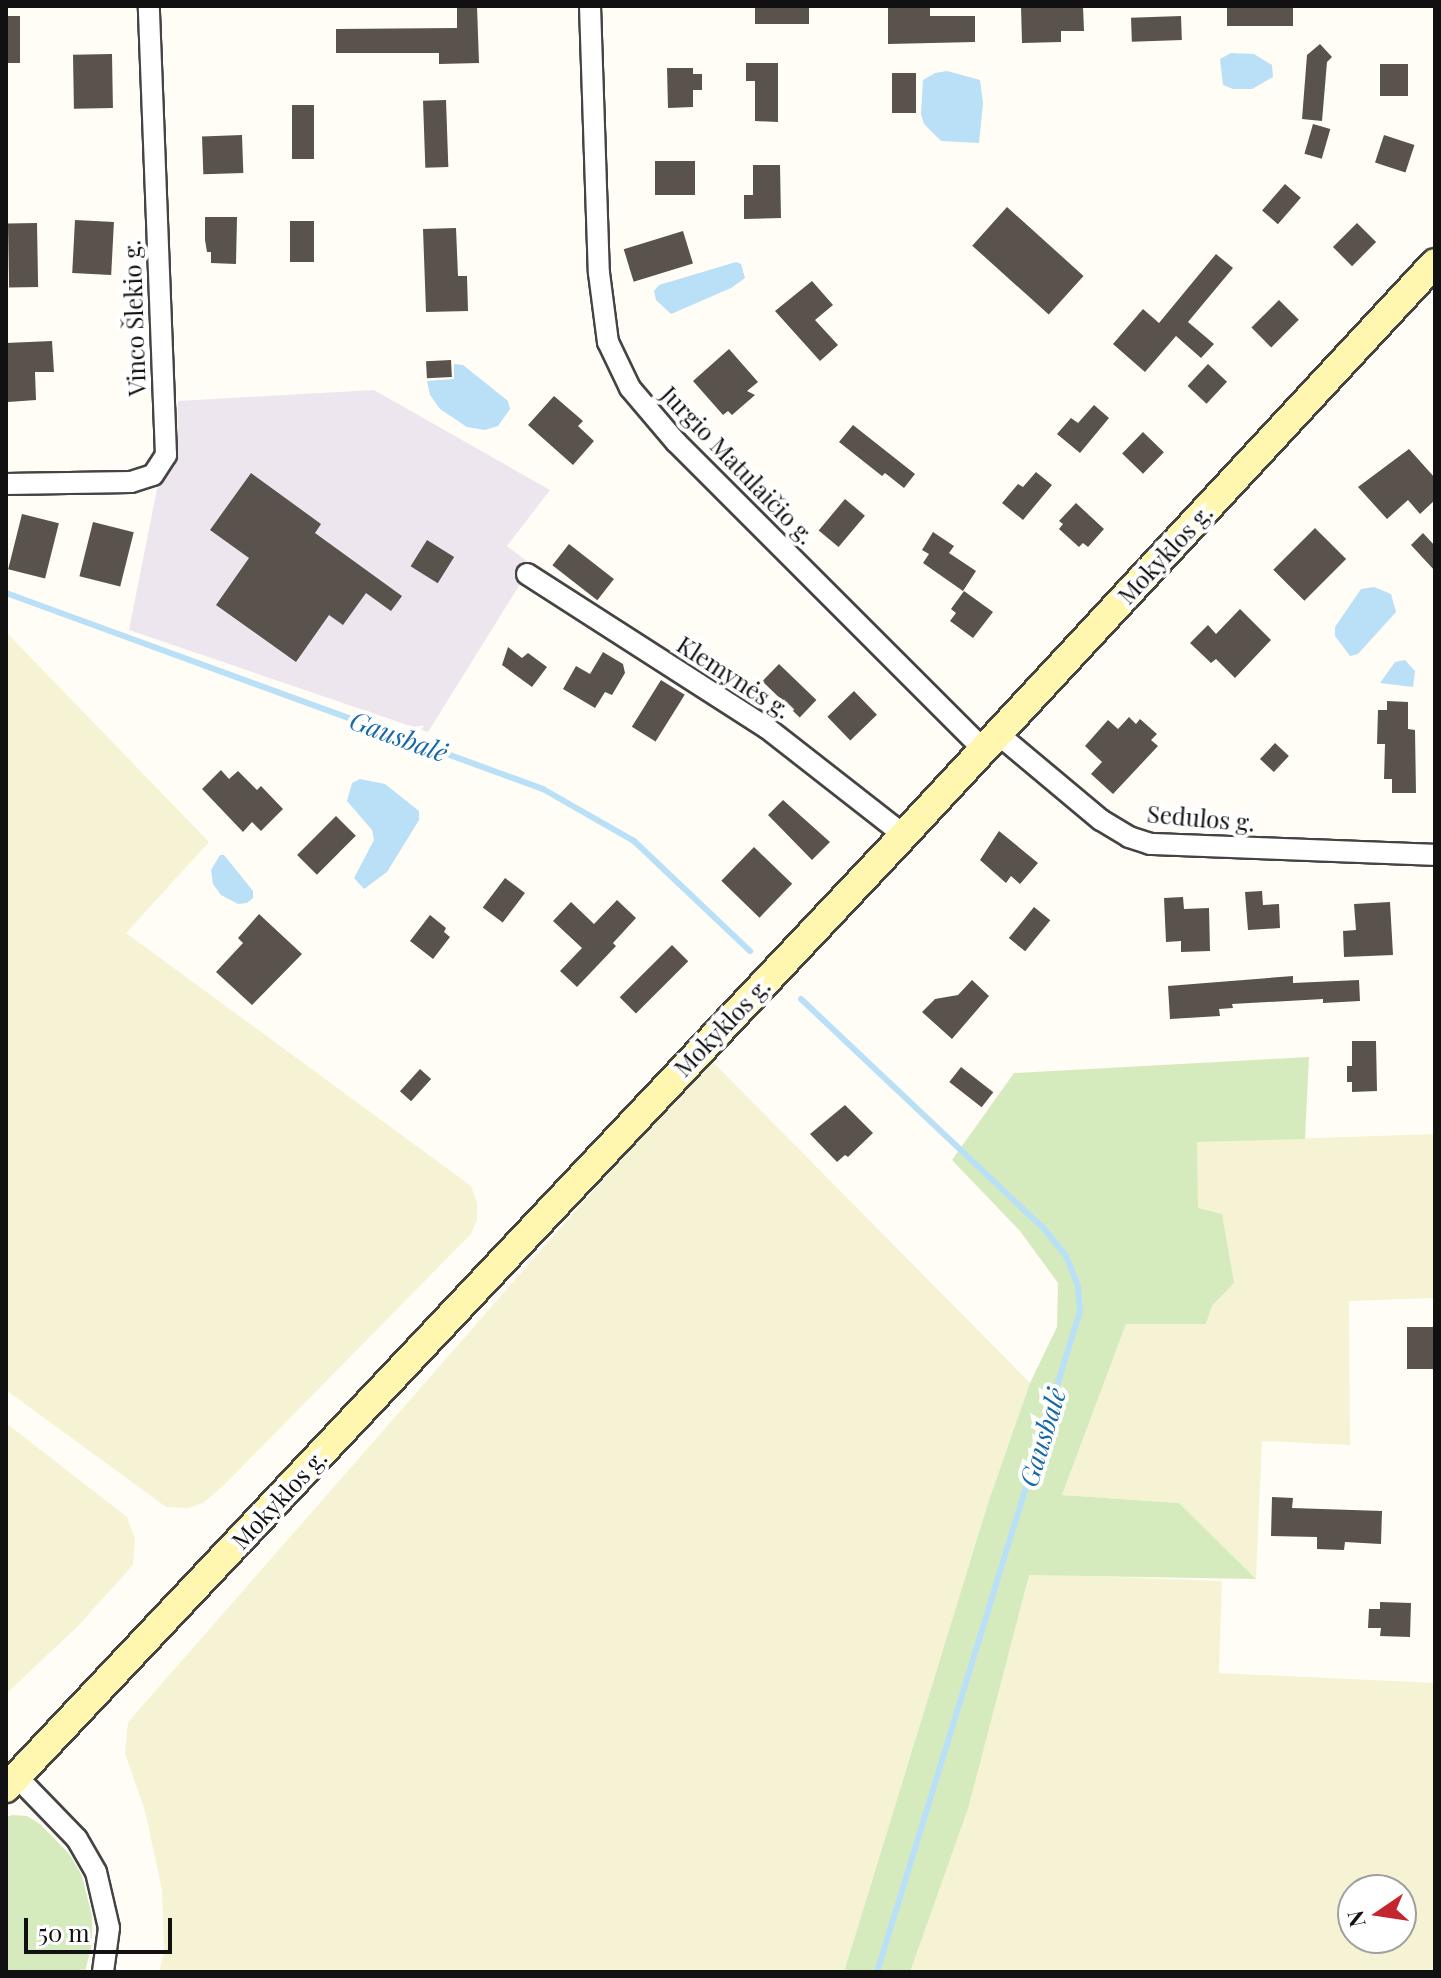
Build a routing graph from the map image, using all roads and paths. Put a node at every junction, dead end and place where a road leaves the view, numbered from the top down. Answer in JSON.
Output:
{"nodes":[{"id":1,"x":149,"y":6,"type":"edge"},
{"id":2,"x":590,"y":6,"type":"edge"},
{"id":3,"x":1435,"y":263,"type":"edge"},
{"id":4,"x":6,"y":484,"type":"edge"},
{"id":5,"x":527,"y":574,"type":"dead end"},
{"id":6,"x":991,"y":741,"type":"junction"},
{"id":7,"x":904,"y":835,"type":"junction"},
{"id":8,"x":1435,"y":855,"type":"edge"},
{"id":9,"x":11,"y":1782,"type":"edge"},
{"id":10,"x":103,"y":1972,"type":"edge"}],
"edges":[{"from":1,"to":4,"type":"street","name":"Vinco Šlekio g."},
{"from":2,"to":6,"type":"street","name":"Jurgio Matulaičio g."},
{"from":3,"to":6,"type":"main road","name":"Mokyklos g."},
{"from":5,"to":7,"type":"street","name":"Klemynės g."},
{"from":6,"to":7,"type":"main road","name":"Mokyklos g."},
{"from":6,"to":8,"type":"street","name":"Sedulos g."},
{"from":7,"to":9,"type":"main road","name":"Mokyklos g."},
{"from":9,"to":10,"type":"street"}]}
